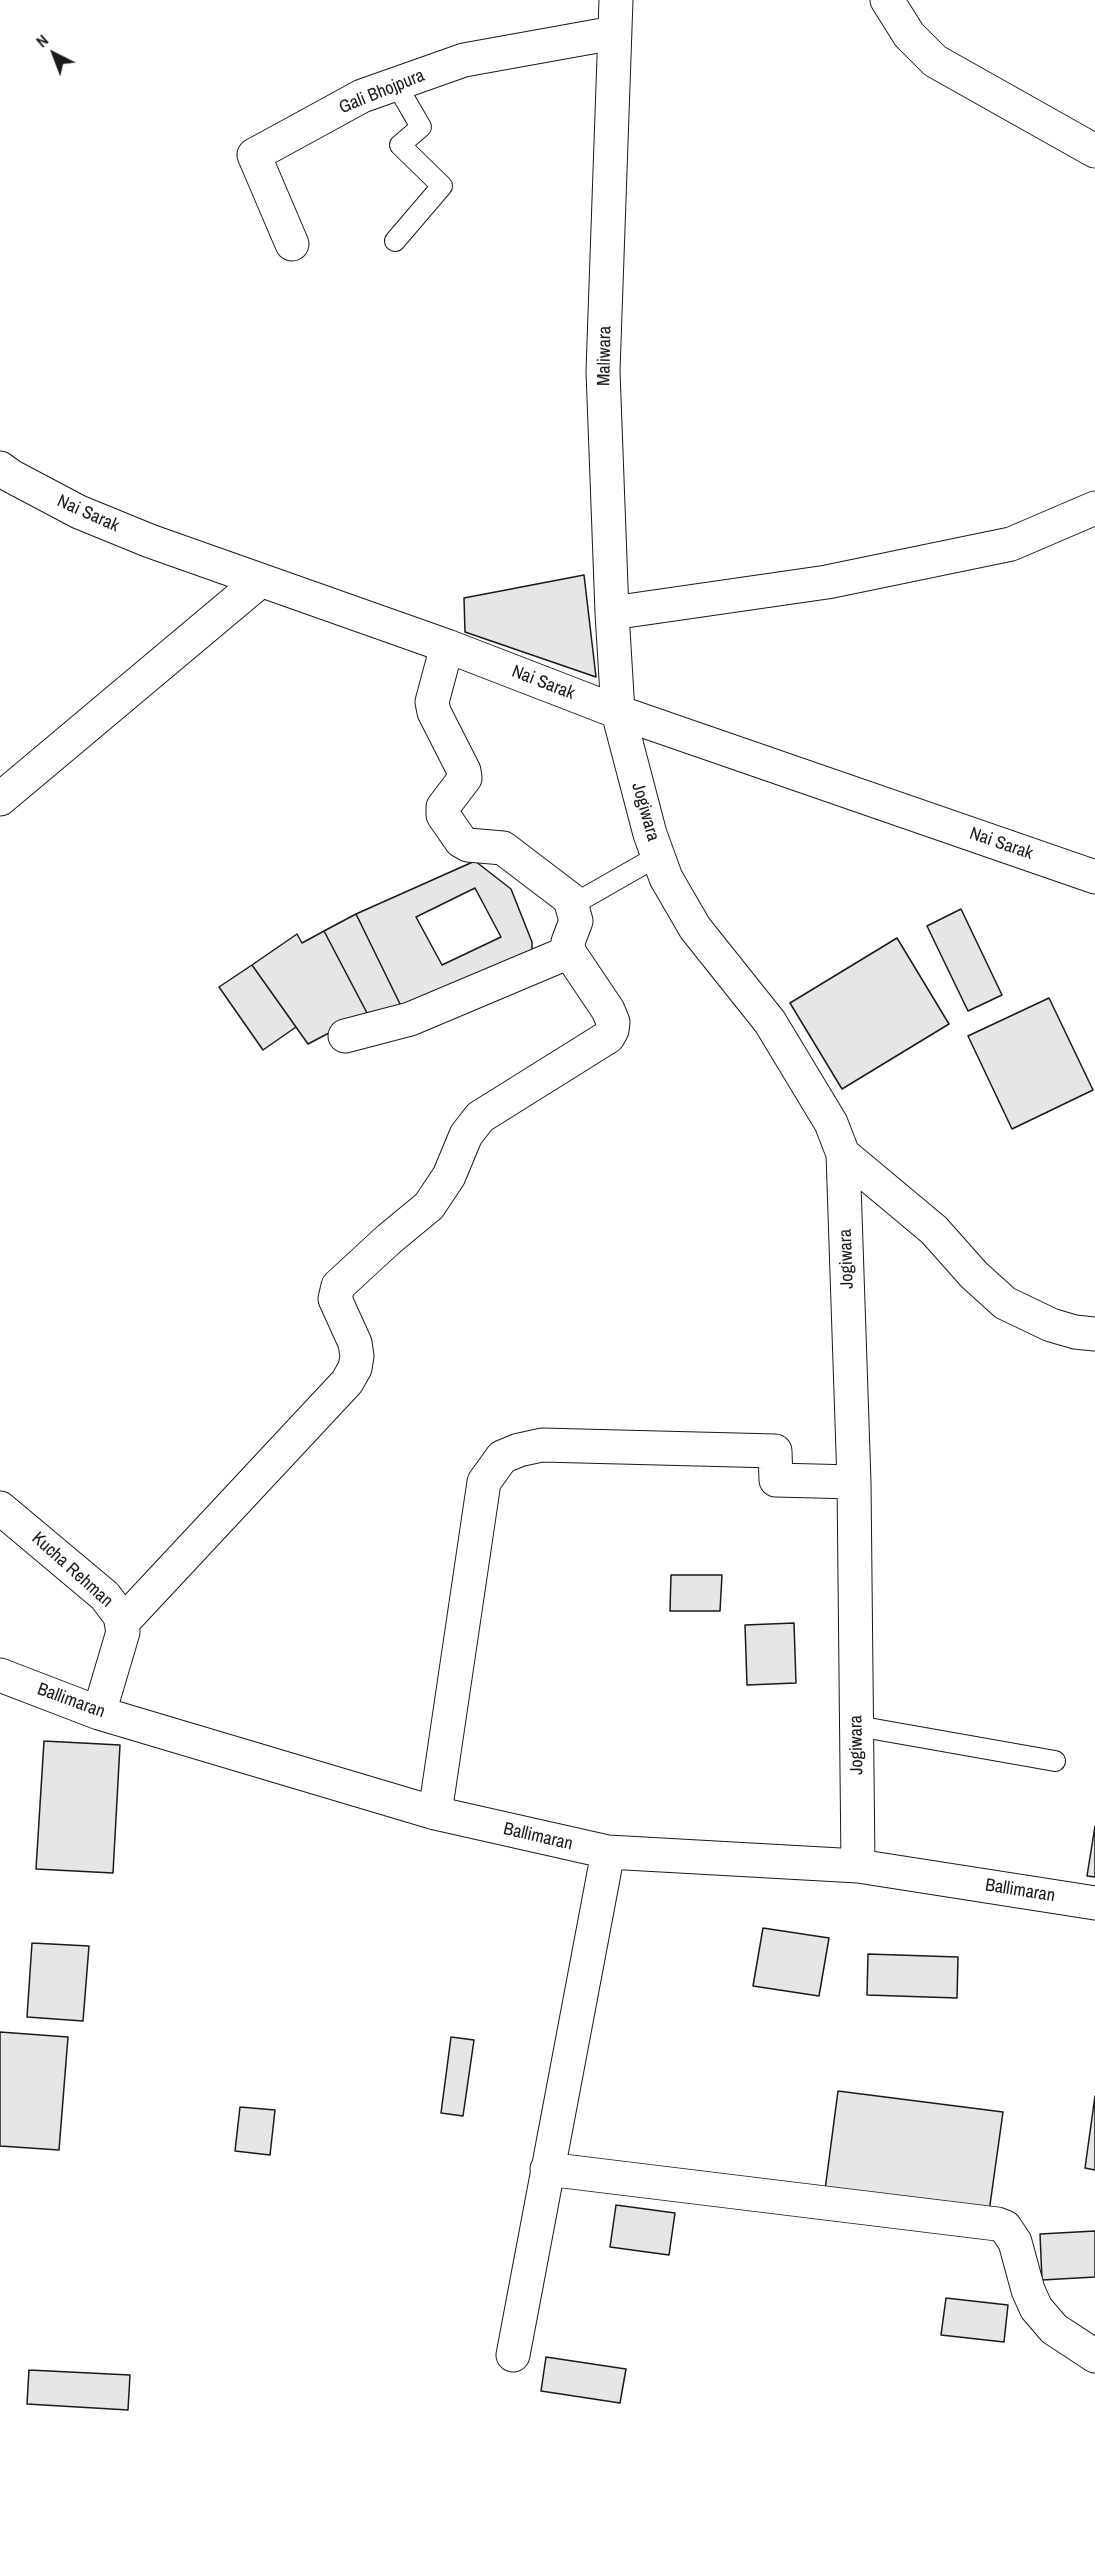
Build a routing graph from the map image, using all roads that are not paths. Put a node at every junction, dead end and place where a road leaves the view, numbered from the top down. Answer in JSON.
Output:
{"nodes":[{"id":1,"x":616,"y":0,"type":"edge"},
{"id":2,"x":887,"y":0,"type":"edge"},
{"id":3,"x":614,"y":33,"type":"junction"},
{"id":4,"x":396,"y":84,"type":"junction"},
{"id":5,"x":1095,"y":152,"type":"edge"},
{"id":6,"x":395,"y":241,"type":"dead end"},
{"id":7,"x":292,"y":244,"type":"dead end"},
{"id":8,"x":0,"y":468,"type":"edge"},
{"id":9,"x":1095,"y":508,"type":"edge"},
{"id":10,"x":261,"y":581,"type":"junction"},
{"id":11,"x":612,"y":613,"type":"junction"},
{"id":12,"x":447,"y":646,"type":"junction"},
{"id":13,"x":618,"y":712,"type":"junction"},
{"id":14,"x":0,"y":799,"type":"edge"},
{"id":15,"x":658,"y":856,"type":"junction"},
{"id":16,"x":1095,"y":877,"type":"edge"},
{"id":17,"x":572,"y":905,"type":"junction"},
{"id":18,"x":569,"y":952,"type":"junction"},
{"id":19,"x":345,"y":1036,"type":"dead end"},
{"id":20,"x":843,"y":1154,"type":"junction"},
{"id":21,"x":1095,"y":1334,"type":"edge"},
{"id":22,"x":854,"y":1482,"type":"junction"},
{"id":23,"x":0,"y":1508,"type":"edge"},
{"id":24,"x":122,"y":1623,"type":"junction"},
{"id":25,"x":0,"y":1675,"type":"edge"},
{"id":26,"x":99,"y":1713,"type":"junction"},
{"id":27,"x":857,"y":1726,"type":"junction"},
{"id":28,"x":1055,"y":1761,"type":"dead end"},
{"id":29,"x":435,"y":1813,"type":"junction"},
{"id":30,"x":608,"y":1852,"type":"junction"},
{"id":31,"x":858,"y":1866,"type":"junction"},
{"id":32,"x":1095,"y":1903,"type":"edge"},
{"id":33,"x":547,"y":2169,"type":"junction"},
{"id":34,"x":513,"y":2355,"type":"dead end"},
{"id":35,"x":1095,"y":2356,"type":"edge"}],
"edges":[{"from":1,"to":3,"type":"street","name":"Maliwara"},
{"from":2,"to":5,"type":"street"},
{"from":3,"to":4,"type":"street","name":"Gali Bhojpura"},
{"from":3,"to":11,"type":"street","name":"Maliwara"},
{"from":4,"to":6,"type":"lane"},
{"from":4,"to":7,"type":"street","name":"Gali Bhojpura"},
{"from":8,"to":10,"type":"street","name":"Nai Sarak"},
{"from":9,"to":11,"type":"street"},
{"from":10,"to":12,"type":"street","name":"Nai Sarak"},
{"from":10,"to":14,"type":"street"},
{"from":11,"to":13,"type":"street","name":"Maliwara"},
{"from":12,"to":13,"type":"street","name":"Nai Sarak"},
{"from":12,"to":17,"type":"street"},
{"from":13,"to":15,"type":"street","name":"Jogiwara"},
{"from":13,"to":16,"type":"street","name":"Nai Sarak"},
{"from":15,"to":17,"type":"lane"},
{"from":15,"to":20,"type":"street","name":"Jogiwara"},
{"from":17,"to":18,"type":"street"},
{"from":18,"to":19,"type":"street"},
{"from":18,"to":24,"type":"street"},
{"from":20,"to":21,"type":"street"},
{"from":20,"to":22,"type":"street","name":"Jogiwara"},
{"from":22,"to":27,"type":"street","name":"Jogiwara"},
{"from":22,"to":29,"type":"street"},
{"from":23,"to":24,"type":"street","name":"Kucha Rehman"},
{"from":24,"to":26,"type":"street","name":"Kucha Rehman"},
{"from":25,"to":26,"type":"street","name":"Ballimaran"},
{"from":26,"to":29,"type":"street","name":"Ballimaran"},
{"from":27,"to":28,"type":"lane"},
{"from":27,"to":31,"type":"street","name":"Jogiwara"},
{"from":29,"to":30,"type":"street","name":"Ballimaran"},
{"from":30,"to":31,"type":"street","name":"Ballimaran"},
{"from":30,"to":33,"type":"street"},
{"from":31,"to":32,"type":"street","name":"Ballimaran"},
{"from":33,"to":34,"type":"street"},
{"from":33,"to":35,"type":"street"}]}
